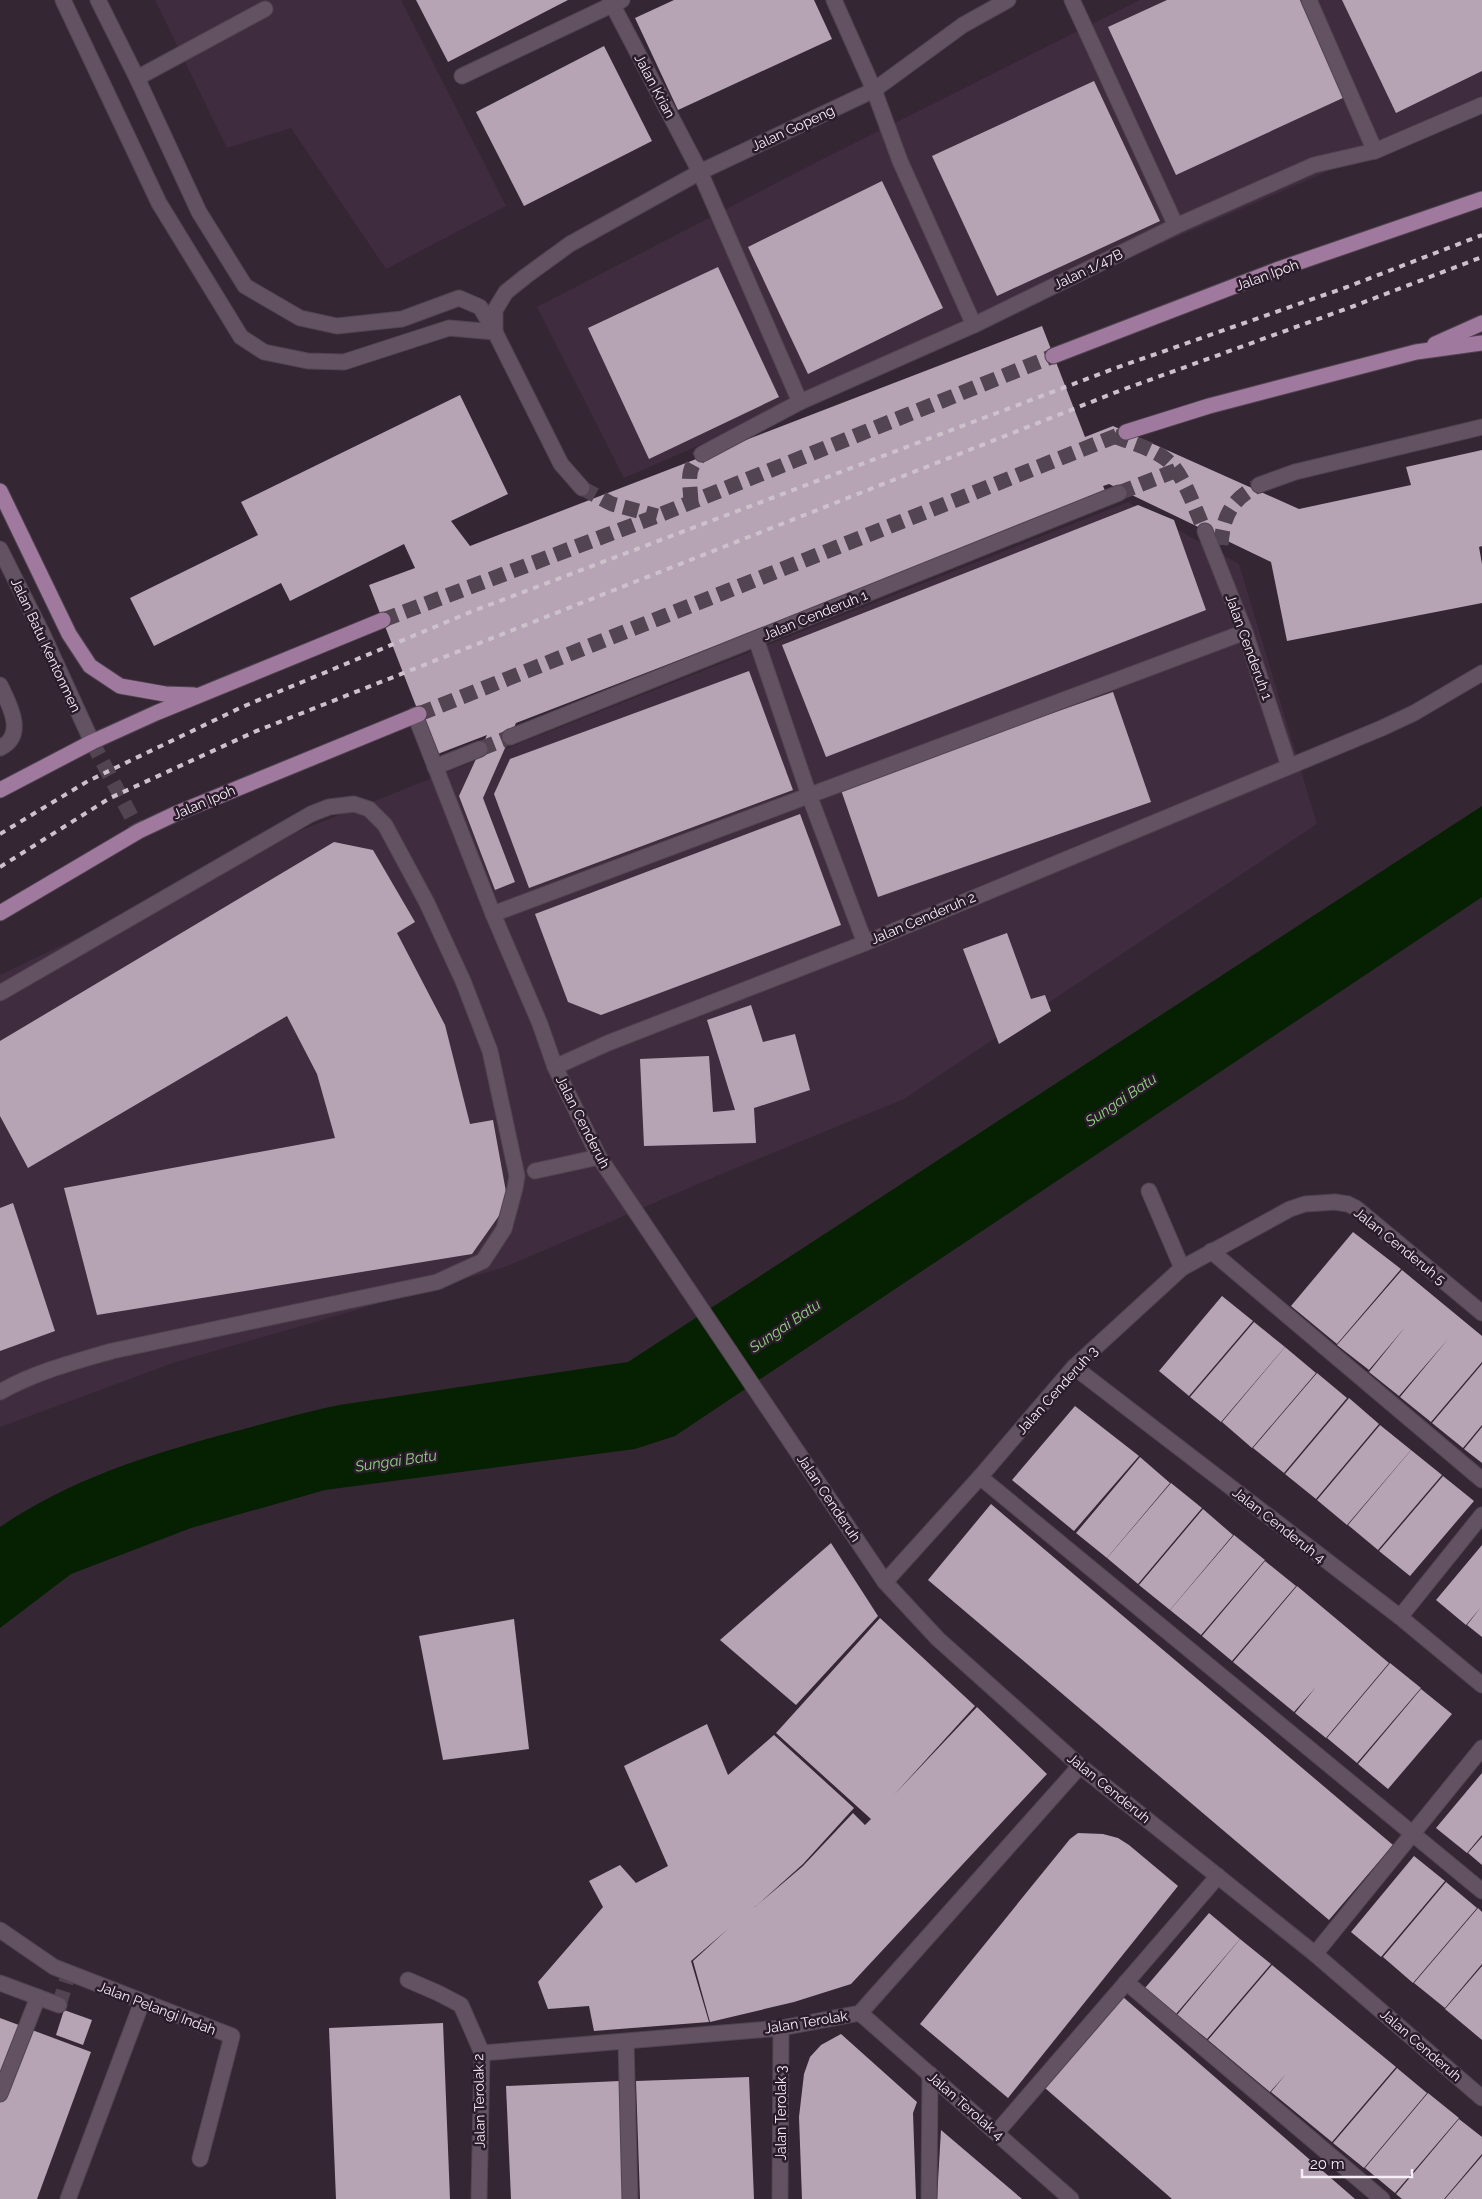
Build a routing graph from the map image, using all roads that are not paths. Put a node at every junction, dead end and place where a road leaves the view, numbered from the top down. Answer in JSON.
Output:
{"nodes":[{"id":1,"x":62,"y":0,"type":"edge"},
{"id":2,"x":98,"y":0,"type":"edge"},
{"id":3,"x":834,"y":0,"type":"edge"},
{"id":4,"x":1008,"y":0,"type":"edge"},
{"id":5,"x":1072,"y":0,"type":"edge"},
{"id":6,"x":1309,"y":0,"type":"edge"},
{"id":7,"x":615,"y":2,"type":"edge"},
{"id":8,"x":265,"y":9,"type":"dead end"},
{"id":9,"x":462,"y":76,"type":"dead end"},
{"id":10,"x":137,"y":78,"type":"junction"},
{"id":11,"x":874,"y":90,"type":"junction"},
{"id":12,"x":1482,"y":104,"type":"edge"},
{"id":13,"x":1375,"y":151,"type":"junction"},
{"id":14,"x":700,"y":172,"type":"junction"},
{"id":15,"x":1482,"y":199,"type":"edge"},
{"id":16,"x":1176,"y":226,"type":"junction"},
{"id":17,"x":1482,"y":323,"type":"edge"},
{"id":18,"x":974,"y":325,"type":"junction"},
{"id":19,"x":495,"y":332,"type":"junction"},
{"id":20,"x":1482,"y":343,"type":"edge"},
{"id":21,"x":1416,"y":352,"type":"junction"},
{"id":22,"x":1053,"y":356,"type":"tunnel mouth"},
{"id":23,"x":800,"y":402,"type":"junction"},
{"id":24,"x":1482,"y":427,"type":"edge"},
{"id":25,"x":1126,"y":432,"type":"tunnel mouth"},
{"id":26,"x":702,"y":454,"type":"tunnel mouth"},
{"id":27,"x":1259,"y":485,"type":"tunnel mouth"},
{"id":28,"x":582,"y":488,"type":"tunnel mouth"},
{"id":29,"x":0,"y":491,"type":"edge"},
{"id":30,"x":1120,"y":493,"type":"tunnel mouth"},
{"id":31,"x":1205,"y":531,"type":"tunnel mouth"},
{"id":32,"x":1221,"y":545,"type":"tunnel mouth"},
{"id":33,"x":2,"y":557,"type":"edge"},
{"id":34,"x":1222,"y":573,"type":"junction"},
{"id":35,"x":383,"y":620,"type":"tunnel mouth"},
{"id":36,"x":1245,"y":632,"type":"junction"},
{"id":37,"x":756,"y":639,"type":"junction"},
{"id":38,"x":1482,"y":673,"type":"edge"},
{"id":39,"x":0,"y":685,"type":"edge"},
{"id":40,"x":198,"y":696,"type":"junction"},
{"id":41,"x":417,"y":714,"type":"joint"},
{"id":42,"x":510,"y":737,"type":"tunnel mouth"},
{"id":43,"x":92,"y":742,"type":"junction"},
{"id":44,"x":2,"y":747,"type":"edge"},
{"id":45,"x":480,"y":749,"type":"tunnel mouth"},
{"id":46,"x":1289,"y":766,"type":"junction"},
{"id":47,"x":435,"y":767,"type":"junction"},
{"id":48,"x":0,"y":790,"type":"edge"},
{"id":49,"x":809,"y":796,"type":"junction"},
{"id":50,"x":0,"y":913,"type":"edge"},
{"id":51,"x":493,"y":914,"type":"junction"},
{"id":52,"x":865,"y":943,"type":"junction"},
{"id":53,"x":0,"y":993,"type":"edge"},
{"id":54,"x":555,"y":1067,"type":"junction"},
{"id":55,"x":599,"y":1156,"type":"junction"},
{"id":56,"x":535,"y":1172,"type":"dead end"},
{"id":57,"x":1149,"y":1191,"type":"dead end"},
{"id":58,"x":1281,"y":1213,"type":"joint"},
{"id":59,"x":1211,"y":1251,"type":"junction"},
{"id":60,"x":1182,"y":1268,"type":"junction"},
{"id":61,"x":1482,"y":1313,"type":"edge"},
{"id":62,"x":1074,"y":1367,"type":"junction"},
{"id":63,"x":0,"y":1392,"type":"edge"},
{"id":64,"x":980,"y":1477,"type":"junction"},
{"id":65,"x":1482,"y":1480,"type":"edge"},
{"id":66,"x":1482,"y":1515,"type":"edge"},
{"id":67,"x":885,"y":1582,"type":"junction"},
{"id":68,"x":1400,"y":1617,"type":"junction"},
{"id":69,"x":1482,"y":1685,"type":"edge"},
{"id":70,"x":1482,"y":1748,"type":"edge"},
{"id":71,"x":1080,"y":1766,"type":"junction"},
{"id":72,"x":1412,"y":1834,"type":"junction"},
{"id":73,"x":1218,"y":1876,"type":"junction"},
{"id":74,"x":1482,"y":1891,"type":"edge"},
{"id":75,"x":0,"y":1930,"type":"edge"},
{"id":76,"x":1315,"y":1954,"type":"junction"},
{"id":77,"x":408,"y":1980,"type":"dead end"},
{"id":78,"x":1126,"y":1982,"type":"junction"},
{"id":79,"x":0,"y":1983,"type":"edge"},
{"id":80,"x":38,"y":1997,"type":"junction"},
{"id":81,"x":142,"y":2002,"type":"junction"},
{"id":82,"x":58,"y":2005,"type":"dead end"},
{"id":83,"x":860,"y":2013,"type":"junction"},
{"id":84,"x":781,"y":2028,"type":"junction"},
{"id":85,"x":626,"y":2042,"type":"junction"},
{"id":86,"x":482,"y":2053,"type":"junction"},
{"id":87,"x":930,"y":2074,"type":"junction"},
{"id":88,"x":0,"y":2094,"type":"edge"},
{"id":89,"x":1482,"y":2098,"type":"edge"},
{"id":90,"x":997,"y":2132,"type":"junction"},
{"id":91,"x":200,"y":2159,"type":"dead end"},
{"id":92,"x":68,"y":2199,"type":"edge"},
{"id":93,"x":480,"y":2199,"type":"edge"},
{"id":94,"x":630,"y":2199,"type":"edge"},
{"id":95,"x":780,"y":2199,"type":"edge"},
{"id":96,"x":929,"y":2199,"type":"edge"},
{"id":97,"x":1071,"y":2199,"type":"edge"},
{"id":98,"x":1382,"y":2199,"type":"edge"}],
"edges":[{"from":1,"to":19,"type":"street"},
{"from":2,"to":10,"type":"street"},
{"from":3,"to":11,"type":"street"},
{"from":4,"to":11,"type":"street","name":"Jalan Gopeng"},
{"from":5,"to":16,"type":"street"},
{"from":6,"to":13,"type":"street"},
{"from":7,"to":9,"type":"street"},
{"from":7,"to":14,"type":"street","name":"Jalan Krian"},
{"from":8,"to":10,"type":"street"},
{"from":10,"to":19,"type":"street"},
{"from":11,"to":14,"type":"street","name":"Jalan Gopeng"},
{"from":11,"to":18,"type":"street"},
{"from":12,"to":13,"type":"street","name":"Jalan 1/47B"},
{"from":13,"to":16,"type":"street","name":"Jalan 1/47B"},
{"from":14,"to":19,"type":"street","name":"Jalan Gopeng"},
{"from":14,"to":23,"type":"street","name":"Jalan Krian"},
{"from":15,"to":22,"type":"main road","name":"Jalan Ipoh"},
{"from":16,"to":18,"type":"street","name":"Jalan 1/47B"},
{"from":17,"to":21,"type":"main road"},
{"from":18,"to":23,"type":"street","name":"Jalan 1/47B"},
{"from":19,"to":28,"type":"street"},
{"from":20,"to":21,"type":"main road"},
{"from":21,"to":25,"type":"main road"},
{"from":23,"to":26,"type":"street","name":"Jalan 1/47B"},
{"from":24,"to":27,"type":"street"},
{"from":29,"to":40,"type":"main road"},
{"from":30,"to":37,"type":"street","name":"Jalan Cenderuh 1"},
{"from":31,"to":34,"type":"street","name":"Jalan Cenderuh 1"},
{"from":32,"to":34,"type":"street"},
{"from":33,"to":43,"type":"street","name":"Jalan Batu Kentonmen"},
{"from":34,"to":36,"type":"street","name":"Jalan Cenderuh 1"},
{"from":35,"to":40,"type":"main road"},
{"from":36,"to":46,"type":"street","name":"Jalan Cenderuh 1"},
{"from":36,"to":49,"type":"street"},
{"from":37,"to":42,"type":"street","name":"Jalan Cenderuh 1"},
{"from":37,"to":49,"type":"street"},
{"from":38,"to":46,"type":"street","name":"Jalan Cenderuh 2"},
{"from":39,"to":44,"type":"street"},
{"from":40,"to":43,"type":"main road"},
{"from":41,"to":47,"type":"street","name":"Jalan Cenderuh"},
{"from":41,"to":50,"type":"main road","name":"Jalan Ipoh"},
{"from":43,"to":48,"type":"main road"},
{"from":45,"to":47,"type":"street"},
{"from":46,"to":52,"type":"street","name":"Jalan Cenderuh 2"},
{"from":47,"to":51,"type":"street","name":"Jalan Cenderuh"},
{"from":49,"to":51,"type":"street"},
{"from":49,"to":52,"type":"street"},
{"from":51,"to":54,"type":"street","name":"Jalan Cenderuh"},
{"from":52,"to":54,"type":"street","name":"Jalan Cenderuh 2"},
{"from":53,"to":63,"type":"street"},
{"from":54,"to":55,"type":"street","name":"Jalan Cenderuh"},
{"from":55,"to":56,"type":"street"},
{"from":55,"to":67,"type":"street","name":"Jalan Cenderuh"},
{"from":57,"to":60,"type":"street"},
{"from":58,"to":59,"type":"street","name":"Jalan Cenderuh 3"},
{"from":58,"to":61,"type":"street","name":"Jalan Cenderuh 5"},
{"from":59,"to":60,"type":"street","name":"Jalan Cenderuh 3"},
{"from":59,"to":65,"type":"street"},
{"from":60,"to":62,"type":"street","name":"Jalan Cenderuh 3"},
{"from":62,"to":64,"type":"street","name":"Jalan Cenderuh 3"},
{"from":62,"to":68,"type":"street","name":"Jalan Cenderuh 4"},
{"from":64,"to":67,"type":"street","name":"Jalan Cenderuh 3"},
{"from":64,"to":72,"type":"street"},
{"from":66,"to":68,"type":"street"},
{"from":67,"to":71,"type":"street","name":"Jalan Cenderuh"},
{"from":68,"to":69,"type":"street","name":"Jalan Cenderuh 4"},
{"from":70,"to":72,"type":"street"},
{"from":71,"to":73,"type":"street","name":"Jalan Cenderuh"},
{"from":71,"to":83,"type":"street","name":"Jalan Terolak"},
{"from":72,"to":74,"type":"street"},
{"from":72,"to":76,"type":"street"},
{"from":73,"to":76,"type":"street","name":"Jalan Cenderuh"},
{"from":73,"to":78,"type":"street"},
{"from":75,"to":81,"type":"street","name":"Jalan Pelangi Indah"},
{"from":76,"to":89,"type":"street","name":"Jalan Cenderuh"},
{"from":77,"to":86,"type":"street","name":"Jalan Terolak 2"},
{"from":78,"to":90,"type":"street"},
{"from":78,"to":98,"type":"street"},
{"from":79,"to":80,"type":"street"},
{"from":80,"to":82,"type":"street"},
{"from":80,"to":88,"type":"street"},
{"from":81,"to":91,"type":"street","name":"Jalan Pelangi Indah"},
{"from":81,"to":92,"type":"street"},
{"from":83,"to":84,"type":"street","name":"Jalan Terolak"},
{"from":83,"to":87,"type":"street","name":"Jalan Terolak 4"},
{"from":84,"to":85,"type":"street","name":"Jalan Terolak"},
{"from":84,"to":95,"type":"street","name":"Jalan Terolak 3"},
{"from":85,"to":86,"type":"street","name":"Jalan Terolak"},
{"from":85,"to":94,"type":"street"},
{"from":86,"to":93,"type":"street","name":"Jalan Terolak 2"},
{"from":87,"to":90,"type":"street","name":"Jalan Terolak 4"},
{"from":87,"to":96,"type":"street"},
{"from":90,"to":97,"type":"street","name":"Jalan Terolak 4"}]}
